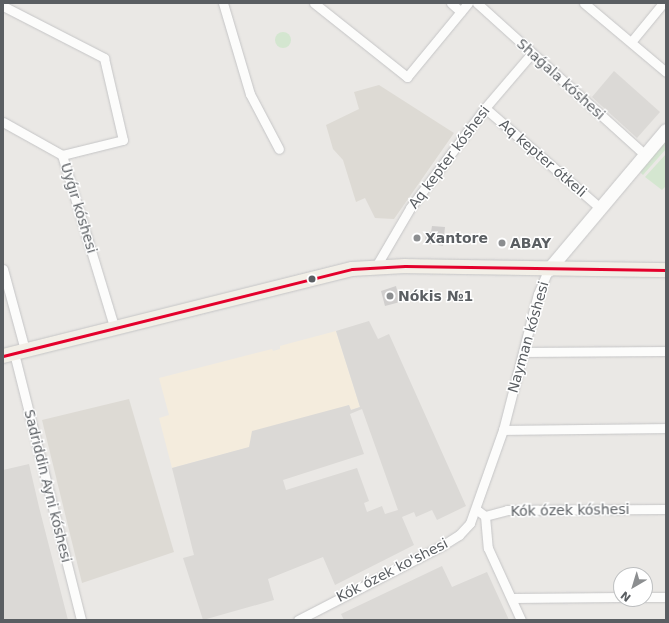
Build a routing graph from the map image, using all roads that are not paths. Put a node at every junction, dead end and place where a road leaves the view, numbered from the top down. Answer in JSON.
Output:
{"nodes":[{"id":1,"x":223,"y":3,"type":"edge"},
{"id":2,"x":314,"y":3,"type":"edge"},
{"id":3,"x":450,"y":3,"type":"edge"},
{"id":4,"x":468,"y":3,"type":"edge"},
{"id":5,"x":477,"y":3,"type":"edge"},
{"id":6,"x":584,"y":3,"type":"edge"},
{"id":7,"x":663,"y":3,"type":"edge"},
{"id":8,"x":3,"y":6,"type":"edge"},
{"id":9,"x":461,"y":12,"type":"junction"},
{"id":10,"x":631,"y":42,"type":"junction"},
{"id":11,"x":532,"y":53,"type":"junction"},
{"id":12,"x":666,"y":72,"type":"edge"},
{"id":13,"x":485,"y":108,"type":"junction"},
{"id":14,"x":3,"y":122,"type":"edge"},
{"id":15,"x":666,"y":130,"type":"edge"},
{"id":16,"x":279,"y":149,"type":"dead end"},
{"id":17,"x":62,"y":155,"type":"junction"},
{"id":18,"x":645,"y":155,"type":"junction"},
{"id":19,"x":600,"y":208,"type":"junction"},
{"id":20,"x":375,"y":268,"type":"junction"},
{"id":21,"x":3,"y":269,"type":"edge"},
{"id":22,"x":548,"y":270,"type":"junction"},
{"id":23,"x":666,"y":270,"type":"edge"},
{"id":24,"x":114,"y":326,"type":"junction"},
{"id":25,"x":666,"y":351,"type":"edge"},
{"id":26,"x":523,"y":352,"type":"junction"},
{"id":27,"x":14,"y":353,"type":"edge"},
{"id":28,"x":666,"y":428,"type":"edge"},
{"id":29,"x":503,"y":430,"type":"junction"},
{"id":30,"x":666,"y":509,"type":"edge"},
{"id":31,"x":481,"y":513,"type":"junction"},
{"id":32,"x":613,"y":597,"type":"edge"},
{"id":33,"x":653,"y":597,"type":"edge"},
{"id":34,"x":666,"y":597,"type":"edge"},
{"id":35,"x":512,"y":598,"type":"junction"},
{"id":36,"x":81,"y":620,"type":"edge"},
{"id":37,"x":298,"y":620,"type":"edge"},
{"id":38,"x":521,"y":620,"type":"edge"}],
"edges":[{"from":1,"to":16,"type":"street"},
{"from":2,"to":9,"type":"street"},
{"from":3,"to":9,"type":"street"},
{"from":4,"to":9,"type":"street"},
{"from":5,"to":11,"type":"street","name":"Shaǵala kóshesi"},
{"from":6,"to":10,"type":"street"},
{"from":7,"to":10,"type":"street"},
{"from":8,"to":17,"type":"street"},
{"from":10,"to":12,"type":"street"},
{"from":11,"to":13,"type":"street","name":"Aq kepter kóshesi"},
{"from":11,"to":18,"type":"street","name":"Shaǵala kóshesi"},
{"from":13,"to":19,"type":"street","name":"Aq kepter ótkeli"},
{"from":13,"to":20,"type":"street","name":"Aq kepter kóshesi"},
{"from":14,"to":17,"type":"street","name":"Uyǵır kóshesi"},
{"from":15,"to":18,"type":"main road","name":"Nayman kóshesi"},
{"from":17,"to":24,"type":"street","name":"Uyǵır kóshesi"},
{"from":18,"to":19,"type":"main road","name":"Nayman kóshesi"},
{"from":19,"to":22,"type":"main road","name":"Nayman kóshesi"},
{"from":20,"to":22,"type":"main road"},
{"from":20,"to":24,"type":"main road"},
{"from":21,"to":27,"type":"street","name":"Sadriddin Ayni kóshesi"},
{"from":22,"to":23,"type":"main road"},
{"from":22,"to":26,"type":"street","name":"Nayman kóshesi"},
{"from":24,"to":27,"type":"main road"},
{"from":25,"to":26,"type":"street"},
{"from":26,"to":29,"type":"street","name":"Nayman kóshesi"},
{"from":27,"to":36,"type":"street","name":"Sadriddin Ayni kóshesi"},
{"from":28,"to":29,"type":"street"},
{"from":29,"to":31,"type":"street","name":"Nayman kóshesi"},
{"from":30,"to":31,"type":"street","name":"Kók ózek kóshesi"},
{"from":31,"to":35,"type":"street","name":"Nayman kóshesi"},
{"from":31,"to":37,"type":"street","name":"Kók ózek ko'shesi"},
{"from":32,"to":35,"type":"street"},
{"from":33,"to":34,"type":"street"},
{"from":35,"to":38,"type":"street","name":"Nayman kóshesi"}]}
